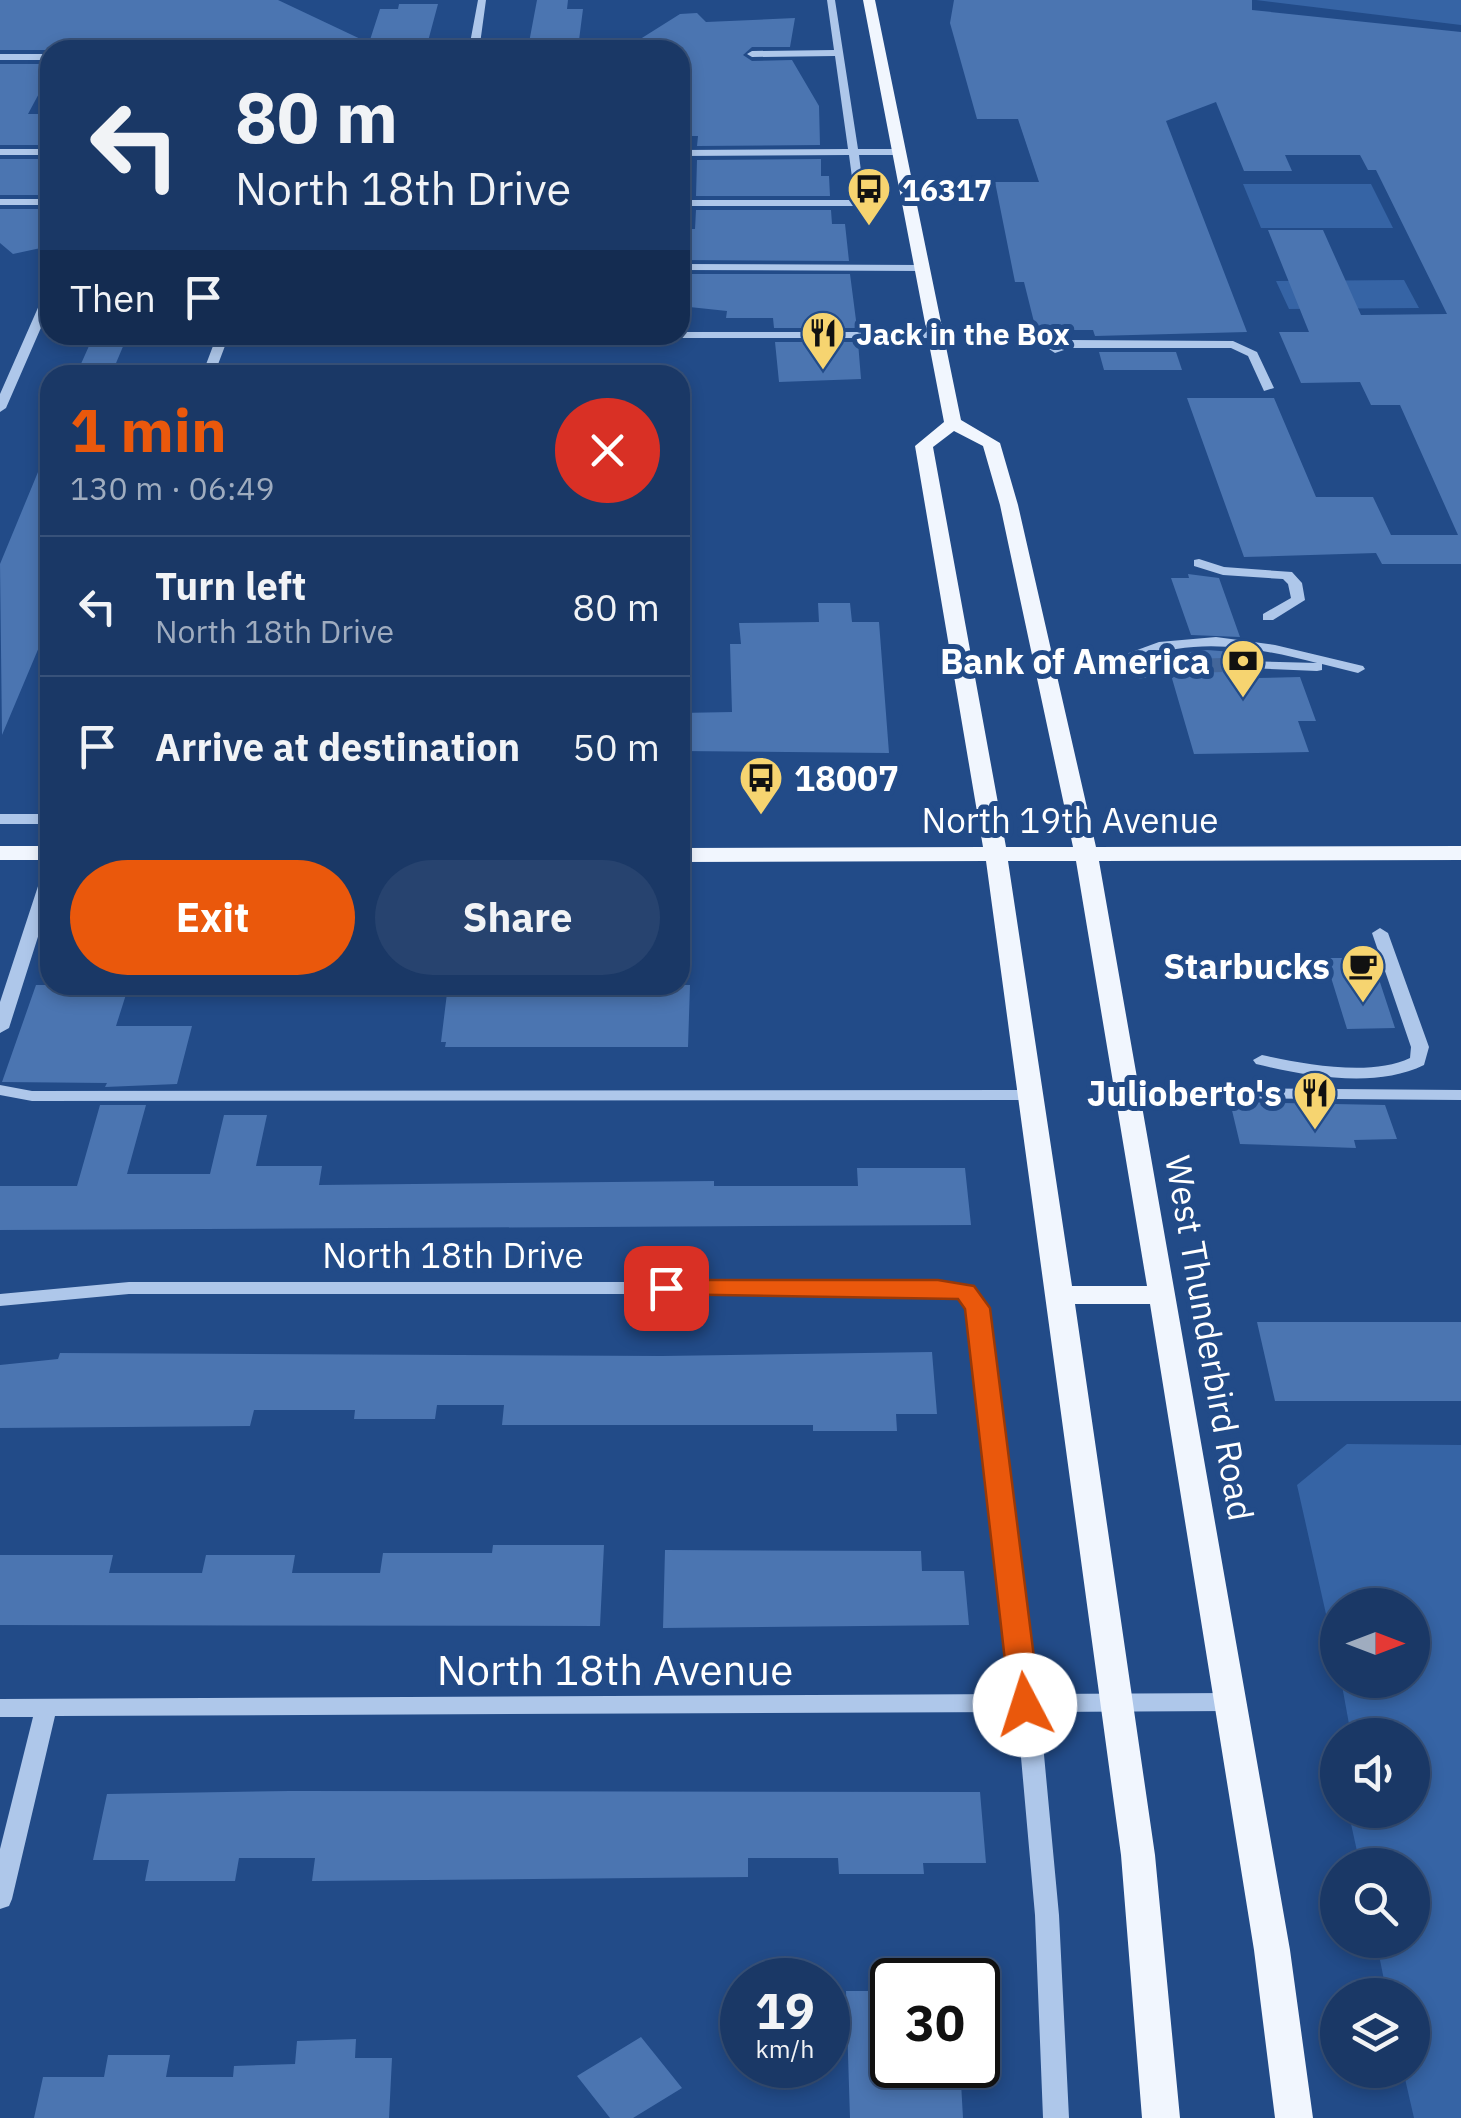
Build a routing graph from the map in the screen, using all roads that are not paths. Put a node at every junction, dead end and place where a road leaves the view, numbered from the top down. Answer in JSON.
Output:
{"nodes":[{"id":1,"x":482,"y":0,"type":"edge"},
{"id":2,"x":830,"y":0,"type":"edge"},
{"id":3,"x":869,"y":0,"type":"edge"},
{"id":4,"x":476,"y":40,"type":"edge"},
{"id":5,"x":752,"y":54,"type":"dead end"},
{"id":6,"x":838,"y":54,"type":"junction"},
{"id":7,"x":0,"y":57,"type":"edge"},
{"id":8,"x":40,"y":57,"type":"edge"},
{"id":9,"x":0,"y":152,"type":"edge"},
{"id":10,"x":40,"y":152,"type":"edge"},
{"id":11,"x":899,"y":152,"type":"junction"},
{"id":12,"x":690,"y":153,"type":"edge"},
{"id":13,"x":854,"y":153,"type":"junction"},
{"id":14,"x":0,"y":202,"type":"edge"},
{"id":15,"x":40,"y":202,"type":"edge"},
{"id":16,"x":690,"y":203,"type":"edge"},
{"id":17,"x":690,"y":267,"type":"edge"},
{"id":18,"x":922,"y":268,"type":"junction"},
{"id":19,"x":40,"y":316,"type":"edge"},
{"id":20,"x":33,"y":332,"type":"junction"},
{"id":21,"x":40,"y":332,"type":"edge"},
{"id":22,"x":690,"y":335,"type":"edge"},
{"id":23,"x":936,"y":335,"type":"junction"},
{"id":24,"x":1054,"y":349,"type":"dead end"},
{"id":25,"x":1268,"y":388,"type":"dead end"},
{"id":26,"x":0,"y":408,"type":"edge"},
{"id":27,"x":953,"y":423,"type":"junction"},
{"id":28,"x":1199,"y":563,"type":"dead end"},
{"id":29,"x":1268,"y":617,"type":"dead end"},
{"id":30,"x":1250,"y":664,"type":"tunnel mouth"},
{"id":31,"x":1168,"y":667,"type":"tunnel mouth"},
{"id":32,"x":40,"y":818,"type":"edge"},
{"id":33,"x":0,"y":819,"type":"edge"},
{"id":34,"x":0,"y":853,"type":"edge"},
{"id":35,"x":40,"y":853,"type":"edge"},
{"id":36,"x":1461,"y":853,"type":"edge"},
{"id":37,"x":1088,"y":854,"type":"junction"},
{"id":38,"x":690,"y":855,"type":"edge"},
{"id":39,"x":996,"y":855,"type":"junction"},
{"id":40,"x":40,"y":905,"type":"edge"},
{"id":41,"x":1380,"y":934,"type":"dead end"},
{"id":42,"x":0,"y":1028,"type":"edge"},
{"id":43,"x":1262,"y":1060,"type":"dead end"},
{"id":44,"x":0,"y":1090,"type":"edge"},
{"id":45,"x":1030,"y":1095,"type":"junction"},
{"id":46,"x":1461,"y":1096,"type":"edge"},
{"id":47,"x":1129,"y":1098,"type":"junction"},
{"id":48,"x":1056,"y":1295,"type":"junction"},
{"id":49,"x":1162,"y":1295,"type":"junction"},
{"id":50,"x":0,"y":1300,"type":"edge"},
{"id":51,"x":1231,"y":1702,"type":"junction"},
{"id":52,"x":1115,"y":1704,"type":"junction"},
{"id":53,"x":1025,"y":1705,"type":"junction"},
{"id":54,"x":0,"y":1708,"type":"edge"},
{"id":55,"x":46,"y":1708,"type":"junction"},
{"id":56,"x":0,"y":1900,"type":"edge"},
{"id":57,"x":1056,"y":2118,"type":"edge"},
{"id":58,"x":1160,"y":2118,"type":"edge"},
{"id":59,"x":1294,"y":2118,"type":"edge"}],
"edges":[{"from":1,"to":4,"type":"street"},
{"from":2,"to":6,"type":"street"},
{"from":3,"to":11,"type":"main road"},
{"from":5,"to":6,"type":"street"},
{"from":6,"to":13,"type":"street"},
{"from":7,"to":8,"type":"street"},
{"from":9,"to":10,"type":"street"},
{"from":11,"to":13,"type":"street"},
{"from":11,"to":18,"type":"main road"},
{"from":12,"to":13,"type":"street"},
{"from":13,"to":16,"type":"street"},
{"from":14,"to":15,"type":"street"},
{"from":17,"to":18,"type":"street"},
{"from":18,"to":23,"type":"main road"},
{"from":19,"to":20,"type":"street"},
{"from":20,"to":21,"type":"street"},
{"from":20,"to":26,"type":"street"},
{"from":22,"to":23,"type":"street"},
{"from":23,"to":27,"type":"main road"},
{"from":24,"to":25,"type":"street"},
{"from":27,"to":37,"type":"main road","name":"West Thunderbird Road"},
{"from":27,"to":39,"type":"main road"},
{"from":28,"to":29,"type":"street"},
{"from":30,"to":31,"type":"street"},
{"from":32,"to":33,"type":"street"},
{"from":34,"to":35,"type":"main road"},
{"from":36,"to":37,"type":"main road","name":"North 19th Avenue"},
{"from":37,"to":39,"type":"main road","name":"North 19th Avenue"},
{"from":37,"to":47,"type":"main road","name":"West Thunderbird Road"},
{"from":38,"to":39,"type":"main road","name":"North 19th Avenue"},
{"from":39,"to":45,"type":"main road"},
{"from":40,"to":42,"type":"street"},
{"from":41,"to":43,"type":"street"},
{"from":44,"to":45,"type":"street"},
{"from":45,"to":48,"type":"main road"},
{"from":46,"to":47,"type":"street"},
{"from":47,"to":49,"type":"main road","name":"West Thunderbird Road"},
{"from":48,"to":49,"type":"main road"},
{"from":48,"to":52,"type":"main road"},
{"from":49,"to":51,"type":"main road","name":"West Thunderbird Road"},
{"from":50,"to":53,"type":"street","name":"North 18th Drive"},
{"from":51,"to":52,"type":"street","name":"North 18th Avenue"},
{"from":51,"to":59,"type":"main road","name":"West Thunderbird Road"},
{"from":52,"to":53,"type":"street","name":"North 18th Avenue"},
{"from":52,"to":58,"type":"main road"},
{"from":53,"to":55,"type":"street","name":"North 18th Avenue"},
{"from":53,"to":57,"type":"street"},
{"from":54,"to":55,"type":"street","name":"North 18th Avenue"},
{"from":55,"to":56,"type":"street"}]}
